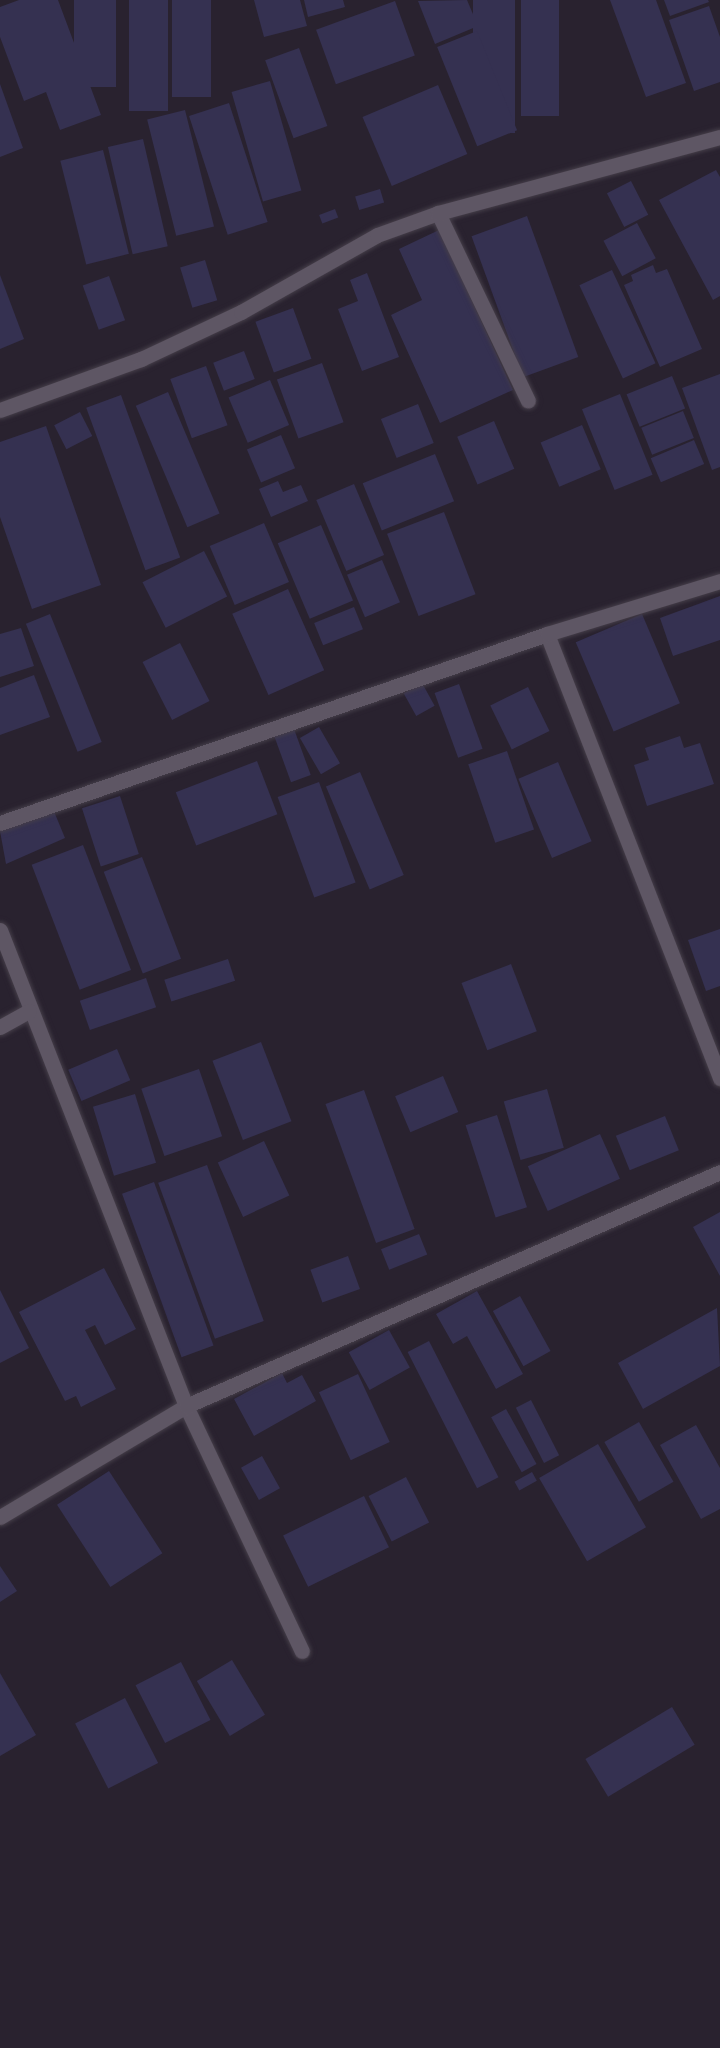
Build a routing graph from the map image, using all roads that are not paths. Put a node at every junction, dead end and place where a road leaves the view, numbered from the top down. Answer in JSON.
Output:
{"nodes":[{"id":1,"x":720,"y":137,"type":"edge"},
{"id":2,"x":438,"y":213,"type":"junction"},
{"id":3,"x":528,"y":400,"type":"dead end"},
{"id":4,"x":0,"y":410,"type":"edge"},
{"id":5,"x":720,"y":581,"type":"edge"},
{"id":6,"x":547,"y":634,"type":"junction"},
{"id":7,"x":0,"y":823,"type":"edge"},
{"id":8,"x":0,"y":930,"type":"edge"},
{"id":9,"x":29,"y":1011,"type":"junction"},
{"id":10,"x":0,"y":1027,"type":"edge"},
{"id":11,"x":720,"y":1078,"type":"edge"},
{"id":12,"x":720,"y":1172,"type":"edge"},
{"id":13,"x":186,"y":1406,"type":"junction"},
{"id":14,"x":0,"y":1517,"type":"edge"},
{"id":15,"x":302,"y":1651,"type":"dead end"}],
"edges":[{"from":1,"to":2,"type":"street"},
{"from":2,"to":3,"type":"street"},
{"from":2,"to":4,"type":"street"},
{"from":5,"to":6,"type":"street"},
{"from":6,"to":7,"type":"street"},
{"from":6,"to":11,"type":"street"},
{"from":8,"to":9,"type":"street"},
{"from":9,"to":10,"type":"street"},
{"from":9,"to":13,"type":"street"},
{"from":12,"to":13,"type":"street"},
{"from":13,"to":14,"type":"street"},
{"from":13,"to":15,"type":"street"}]}
